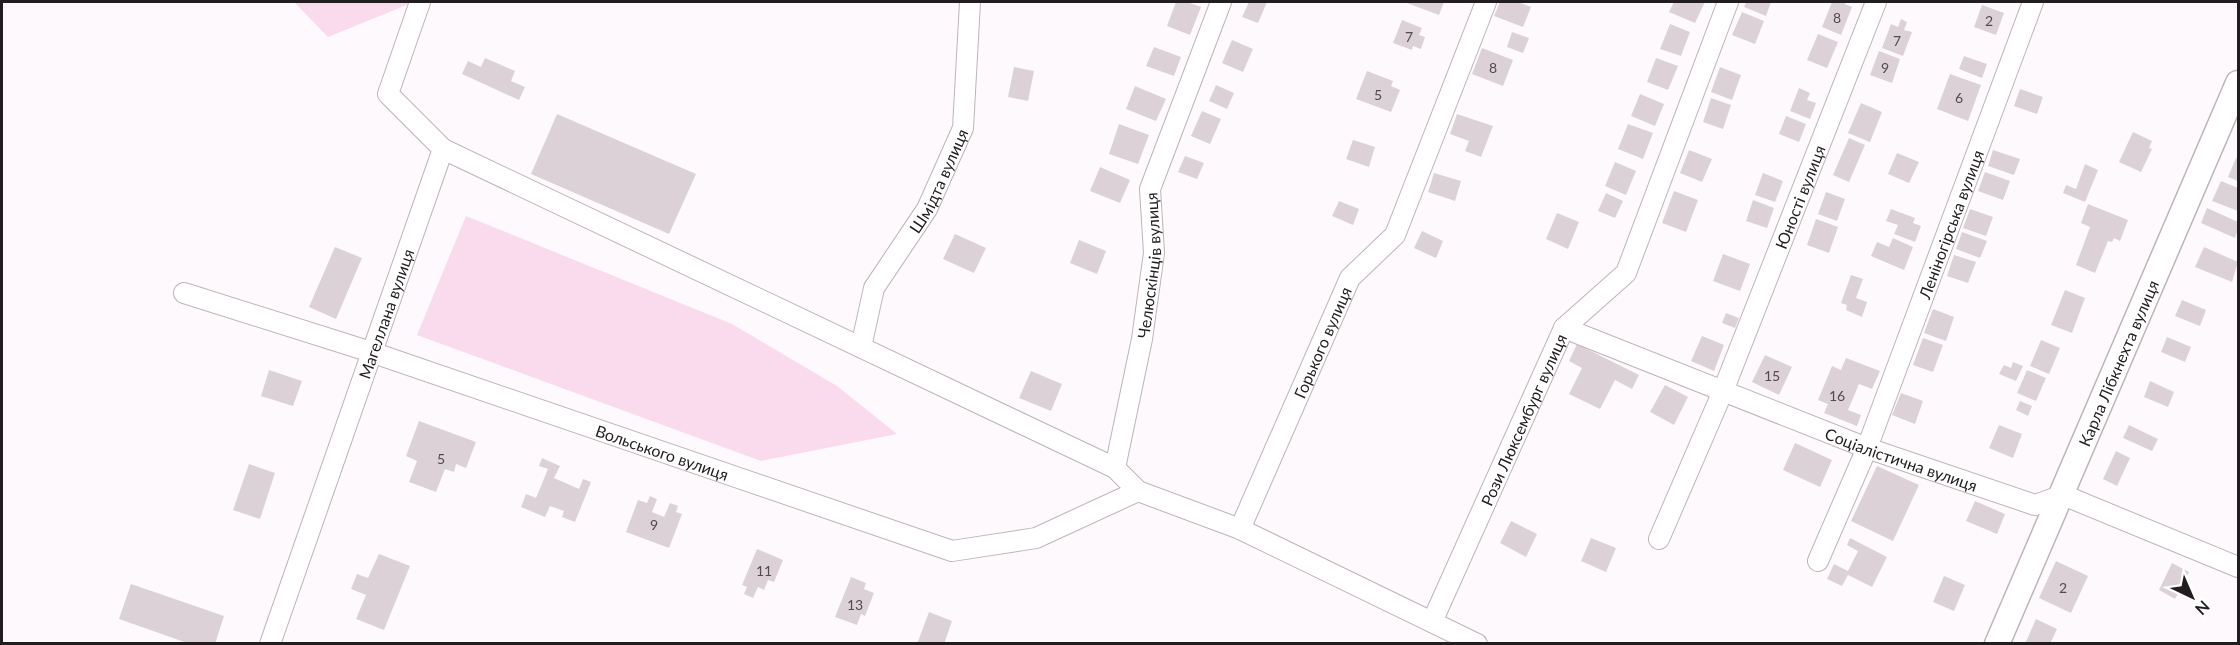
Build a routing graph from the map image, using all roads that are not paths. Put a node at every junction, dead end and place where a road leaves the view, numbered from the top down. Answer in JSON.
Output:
{"nodes":[{"id":1,"x":420,"y":2,"type":"edge"},
{"id":2,"x":970,"y":2,"type":"edge"},
{"id":3,"x":1221,"y":2,"type":"edge"},
{"id":4,"x":1486,"y":2,"type":"edge"},
{"id":5,"x":1728,"y":2,"type":"edge"},
{"id":6,"x":1876,"y":2,"type":"edge"},
{"id":7,"x":2033,"y":2,"type":"edge"},
{"id":8,"x":2238,"y":83,"type":"edge"},
{"id":9,"x":443,"y":149,"type":"junction"},
{"id":10,"x":184,"y":293,"type":"dead end"},
{"id":11,"x":1564,"y":328,"type":"junction"},
{"id":12,"x":861,"y":347,"type":"junction"},
{"id":13,"x":371,"y":352,"type":"junction"},
{"id":14,"x":1723,"y":392,"type":"junction"},
{"id":15,"x":1867,"y":448,"type":"junction"},
{"id":16,"x":1115,"y":468,"type":"junction"},
{"id":17,"x":1138,"y":491,"type":"junction"},
{"id":18,"x":2063,"y":495,"type":"junction"},
{"id":19,"x":1240,"y":529,"type":"junction"},
{"id":20,"x":1659,"y":539,"type":"dead end"},
{"id":21,"x":1818,"y":561,"type":"dead end"},
{"id":22,"x":2238,"y":567,"type":"edge"},
{"id":23,"x":1432,"y":622,"type":"junction"},
{"id":24,"x":270,"y":644,"type":"edge"},
{"id":25,"x":1477,"y":644,"type":"edge"},
{"id":26,"x":1997,"y":644,"type":"edge"}],
"edges":[{"from":1,"to":9,"type":"street"},
{"from":2,"to":12,"type":"street","name":"Шмідта вулиця"},
{"from":3,"to":16,"type":"street","name":"Челюскінців вулиця"},
{"from":4,"to":19,"type":"street","name":"Горького вулиця"},
{"from":5,"to":11,"type":"street","name":"Рози Люксембург вулиця"},
{"from":6,"to":14,"type":"street","name":"Юності вулиця"},
{"from":7,"to":15,"type":"street","name":"Леніногірська вулиця"},
{"from":8,"to":18,"type":"street","name":"Карла Лібкнехта вулиця"},
{"from":9,"to":12,"type":"street"},
{"from":9,"to":13,"type":"street","name":"Магеллана вулиця"},
{"from":10,"to":13,"type":"street","name":"Вольського вулиця"},
{"from":11,"to":14,"type":"street","name":"Соціалістична вулиця"},
{"from":11,"to":23,"type":"street","name":"Рози Люксембург вулиця"},
{"from":12,"to":16,"type":"street"},
{"from":13,"to":17,"type":"street","name":"Вольського вулиця"},
{"from":13,"to":24,"type":"street","name":"Магеллана вулиця"},
{"from":14,"to":15,"type":"street","name":"Соціалістична вулиця"},
{"from":14,"to":20,"type":"street","name":"Юності вулиця"},
{"from":15,"to":18,"type":"street","name":"Соціалістична вулиця"},
{"from":15,"to":21,"type":"street","name":"Леніногірська вулиця"},
{"from":16,"to":17,"type":"street"},
{"from":17,"to":19,"type":"street"},
{"from":18,"to":22,"type":"street"},
{"from":18,"to":26,"type":"street","name":"Карла Лібкнехта вулиця"},
{"from":19,"to":23,"type":"street"},
{"from":23,"to":25,"type":"street"}]}
